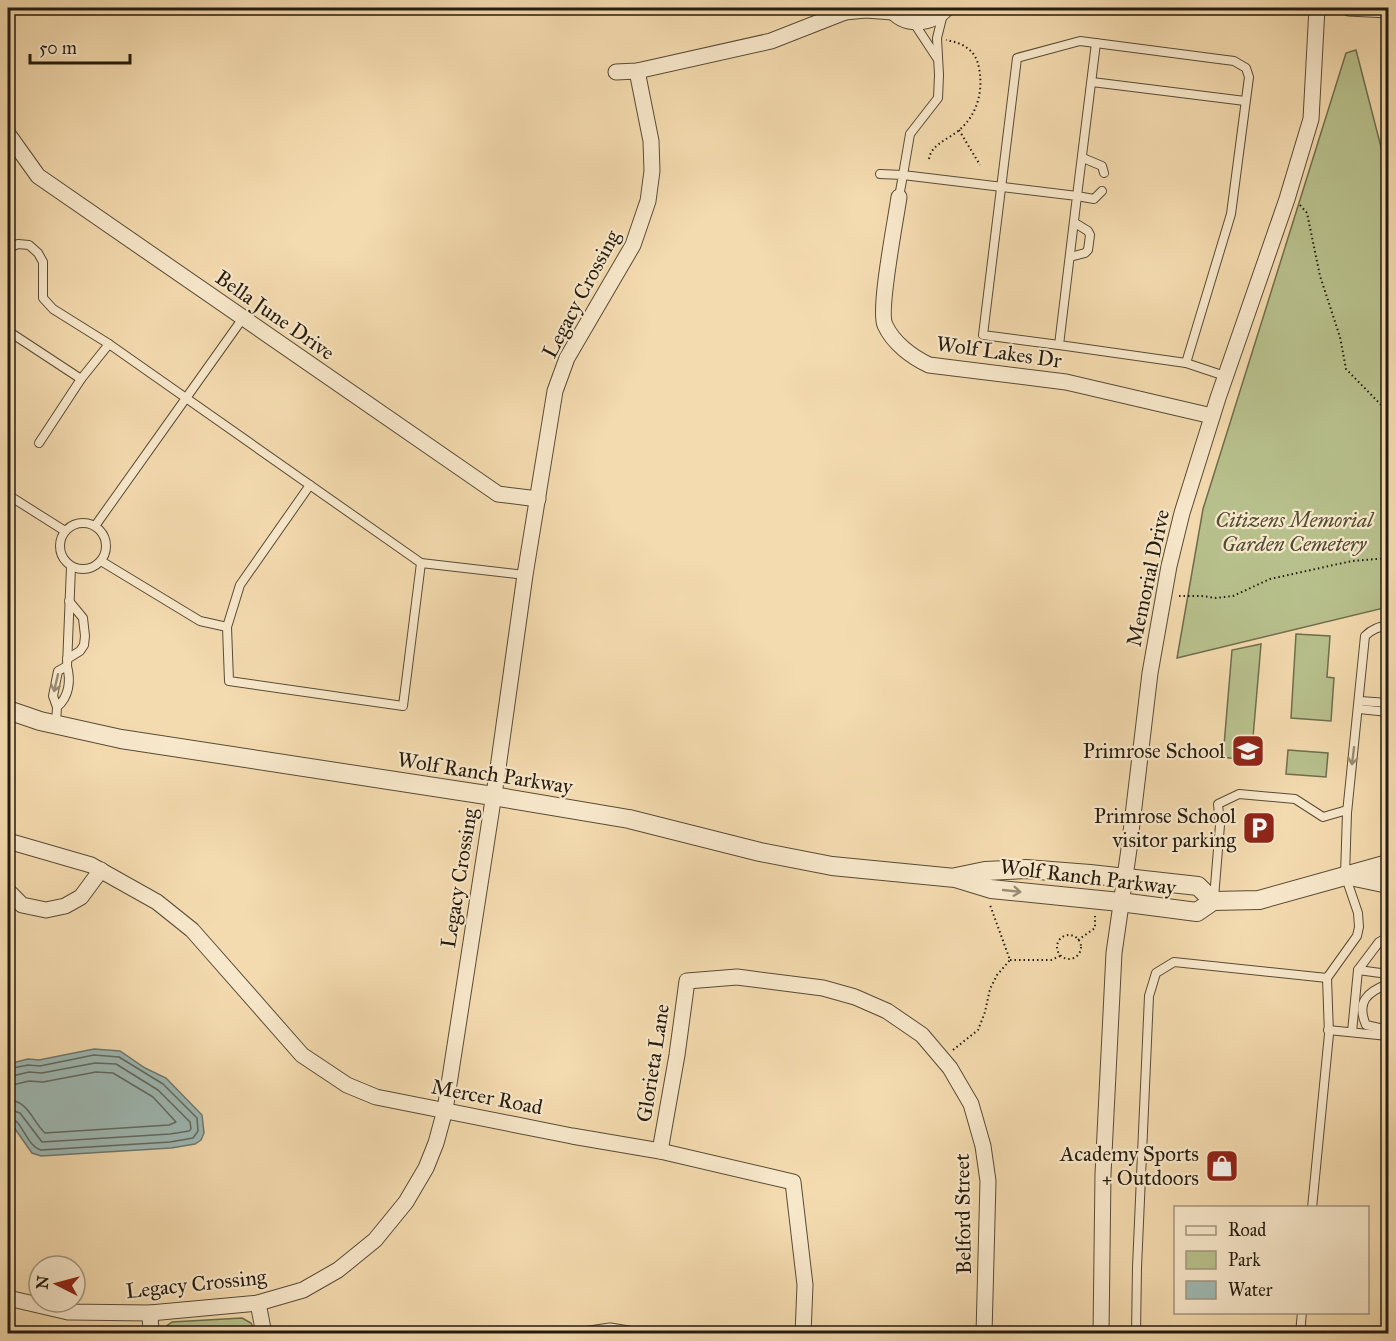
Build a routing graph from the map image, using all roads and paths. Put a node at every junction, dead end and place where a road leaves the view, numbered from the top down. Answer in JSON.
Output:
{"nodes":[{"id":1,"x":1317,"y":8,"type":"edge"},
{"id":2,"x":1349,"y":8,"type":"edge"},
{"id":3,"x":945,"y":9,"type":"edge"},
{"id":4,"x":847,"y":10,"type":"edge"},
{"id":5,"x":892,"y":10,"type":"edge"},
{"id":6,"x":1389,"y":10,"type":"edge"},
{"id":7,"x":914,"y":22,"type":"junction"},
{"id":8,"x":945,"y":40,"type":"dead end"},
{"id":9,"x":1096,"y":44,"type":"junction"},
{"id":10,"x":938,"y":60,"type":"junction"},
{"id":11,"x":636,"y":70,"type":"junction"},
{"id":12,"x":616,"y":72,"type":"dead end"},
{"id":13,"x":1092,"y":82,"type":"junction"},
{"id":14,"x":1245,"y":101,"type":"junction"},
{"id":15,"x":959,"y":130,"type":"junction"},
{"id":16,"x":8,"y":134,"type":"edge"},
{"id":17,"x":1083,"y":158,"type":"junction"},
{"id":18,"x":929,"y":159,"type":"dead end"},
{"id":19,"x":980,"y":165,"type":"dead end"},
{"id":20,"x":1104,"y":173,"type":"dead end"},
{"id":21,"x":880,"y":174,"type":"dead end"},
{"id":22,"x":903,"y":175,"type":"junction"},
{"id":23,"x":1001,"y":187,"type":"junction"},
{"id":24,"x":1102,"y":191,"type":"dead end"},
{"id":25,"x":1077,"y":196,"type":"junction"},
{"id":26,"x":899,"y":197,"type":"joint"},
{"id":27,"x":1287,"y":199,"type":"junction"},
{"id":28,"x":1075,"y":223,"type":"junction"},
{"id":29,"x":8,"y":248,"type":"edge"},
{"id":30,"x":1070,"y":257,"type":"junction"},
{"id":31,"x":243,"y":318,"type":"junction"},
{"id":32,"x":8,"y":331,"type":"edge"},
{"id":33,"x":109,"y":344,"type":"junction"},
{"id":34,"x":1059,"y":345,"type":"junction"},
{"id":35,"x":1186,"y":363,"type":"junction"},
{"id":36,"x":1225,"y":376,"type":"junction"},
{"id":37,"x":81,"y":379,"type":"junction"},
{"id":38,"x":186,"y":399,"type":"junction"},
{"id":39,"x":1389,"y":412,"type":"edge"},
{"id":40,"x":1212,"y":416,"type":"junction"},
{"id":41,"x":39,"y":443,"type":"dead end"},
{"id":42,"x":310,"y":485,"type":"junction"},
{"id":43,"x":8,"y":495,"type":"edge"},
{"id":44,"x":538,"y":499,"type":"junction"},
{"id":45,"x":95,"y":526,"type":"junction"},
{"id":46,"x":65,"y":531,"type":"junction"},
{"id":47,"x":1389,"y":558,"type":"edge"},
{"id":48,"x":101,"y":561,"type":"junction"},
{"id":49,"x":421,"y":563,"type":"junction"},
{"id":50,"x":71,"y":567,"type":"junction"},
{"id":51,"x":525,"y":575,"type":"junction"},
{"id":52,"x":1164,"y":594,"type":"junction"},
{"id":53,"x":69,"y":601,"type":"junction"},
{"id":54,"x":1389,"y":625,"type":"edge"},
{"id":55,"x":227,"y":627,"type":"junction"},
{"id":56,"x":67,"y":662,"type":"junction"},
{"id":57,"x":1389,"y":703,"type":"edge"},
{"id":58,"x":1359,"y":705,"type":"junction"},
{"id":59,"x":8,"y":710,"type":"edge"},
{"id":60,"x":1389,"y":712,"type":"edge"},
{"id":61,"x":56,"y":716,"type":"junction"},
{"id":62,"x":493,"y":796,"type":"junction"},
{"id":63,"x":1347,"y":810,"type":"junction"},
{"id":64,"x":8,"y":841,"type":"edge"},
{"id":65,"x":1389,"y":864,"type":"edge"},
{"id":66,"x":101,"y":870,"type":"junction"},
{"id":67,"x":1345,"y":875,"type":"junction"},
{"id":68,"x":1124,"y":877,"type":"junction"},
{"id":69,"x":956,"y":878,"type":"junction"},
{"id":70,"x":1389,"y":884,"type":"edge"},
{"id":71,"x":8,"y":891,"type":"edge"},
{"id":72,"x":1213,"y":901,"type":"junction"},
{"id":73,"x":1120,"y":902,"type":"junction"},
{"id":74,"x":990,"y":905,"type":"dead end"},
{"id":75,"x":1095,"y":910,"type":"dead end"},
{"id":76,"x":1389,"y":937,"type":"edge"},
{"id":77,"x":1078,"y":940,"type":"junction"},
{"id":78,"x":1060,"y":956,"type":"junction"},
{"id":79,"x":1010,"y":960,"type":"junction"},
{"id":80,"x":1358,"y":970,"type":"junction"},
{"id":81,"x":1389,"y":974,"type":"edge"},
{"id":82,"x":1327,"y":978,"type":"junction"},
{"id":83,"x":687,"y":981,"type":"joint"},
{"id":84,"x":1389,"y":984,"type":"edge"},
{"id":85,"x":1328,"y":1030,"type":"junction"},
{"id":86,"x":1389,"y":1030,"type":"edge"},
{"id":87,"x":1352,"y":1032,"type":"junction"},
{"id":88,"x":1389,"y":1036,"type":"edge"},
{"id":89,"x":953,"y":1050,"type":"dead end"},
{"id":90,"x":445,"y":1110,"type":"junction"},
{"id":91,"x":660,"y":1151,"type":"junction"},
{"id":92,"x":1312,"y":1206,"type":"edge"},
{"id":93,"x":8,"y":1299,"type":"edge"},
{"id":94,"x":258,"y":1303,"type":"junction"},
{"id":95,"x":150,"y":1313,"type":"junction"},
{"id":96,"x":1302,"y":1314,"type":"edge"},
{"id":97,"x":151,"y":1334,"type":"edge"},
{"id":98,"x":264,"y":1334,"type":"edge"},
{"id":99,"x":590,"y":1334,"type":"edge"},
{"id":100,"x":628,"y":1334,"type":"edge"},
{"id":101,"x":803,"y":1334,"type":"edge"},
{"id":102,"x":984,"y":1334,"type":"edge"},
{"id":103,"x":1101,"y":1334,"type":"edge"},
{"id":104,"x":1136,"y":1334,"type":"edge"},
{"id":105,"x":1300,"y":1334,"type":"edge"}],
"edges":[{"from":1,"to":27,"type":"street","name":"Memorial Drive"},
{"from":2,"to":6,"type":"street"},
{"from":3,"to":7,"type":"street"},
{"from":3,"to":10,"type":"lane"},
{"from":4,"to":5,"type":"street"},
{"from":4,"to":11,"type":"street"},
{"from":5,"to":7,"type":"street"},
{"from":7,"to":10,"type":"lane"},
{"from":8,"to":15,"type":"path"},
{"from":9,"to":13,"type":"lane"},
{"from":9,"to":14,"type":"lane"},
{"from":9,"to":23,"type":"lane"},
{"from":10,"to":22,"type":"lane"},
{"from":11,"to":12,"type":"street"},
{"from":11,"to":44,"type":"street","name":"Legacy Crossing"},
{"from":13,"to":14,"type":"lane"},
{"from":13,"to":17,"type":"lane"},
{"from":14,"to":35,"type":"lane"},
{"from":15,"to":18,"type":"path"},
{"from":15,"to":19,"type":"path"},
{"from":16,"to":31,"type":"street","name":"Bella June Drive"},
{"from":17,"to":20,"type":"lane"},
{"from":17,"to":25,"type":"lane"},
{"from":21,"to":22,"type":"lane"},
{"from":22,"to":23,"type":"lane"},
{"from":22,"to":26,"type":"lane"},
{"from":23,"to":25,"type":"lane"},
{"from":23,"to":34,"type":"lane"},
{"from":24,"to":25,"type":"lane"},
{"from":25,"to":28,"type":"lane"},
{"from":26,"to":40,"type":"street","name":"Wolf Lakes Dr"},
{"from":27,"to":36,"type":"street","name":"Memorial Drive"},
{"from":27,"to":39,"type":"path"},
{"from":28,"to":30,"type":"lane"},
{"from":28,"to":30,"type":"lane"},
{"from":29,"to":33,"type":"lane"},
{"from":30,"to":34,"type":"lane"},
{"from":31,"to":38,"type":"lane"},
{"from":31,"to":44,"type":"street","name":"Bella June Drive"},
{"from":32,"to":37,"type":"lane"},
{"from":33,"to":37,"type":"lane"},
{"from":33,"to":38,"type":"lane"},
{"from":34,"to":35,"type":"lane"},
{"from":35,"to":36,"type":"lane"},
{"from":36,"to":40,"type":"street","name":"Memorial Drive"},
{"from":37,"to":41,"type":"lane"},
{"from":38,"to":42,"type":"lane"},
{"from":38,"to":45,"type":"lane"},
{"from":40,"to":52,"type":"street","name":"Memorial Drive"},
{"from":42,"to":49,"type":"lane"},
{"from":42,"to":55,"type":"lane"},
{"from":43,"to":46,"type":"lane"},
{"from":44,"to":51,"type":"street","name":"Legacy Crossing"},
{"from":45,"to":46,"type":"lane"},
{"from":45,"to":48,"type":"lane"},
{"from":46,"to":50,"type":"lane"},
{"from":47,"to":52,"type":"path"},
{"from":48,"to":50,"type":"lane"},
{"from":48,"to":55,"type":"lane"},
{"from":49,"to":51,"type":"lane"},
{"from":49,"to":55,"type":"lane"},
{"from":50,"to":53,"type":"lane"},
{"from":51,"to":62,"type":"street","name":"Legacy Crossing"},
{"from":52,"to":68,"type":"street","name":"Memorial Drive"},
{"from":53,"to":56,"type":"lane"},
{"from":53,"to":56,"type":"lane"},
{"from":54,"to":58,"type":"lane"},
{"from":56,"to":61,"type":"lane"},
{"from":56,"to":61,"type":"lane","one_way":true},
{"from":57,"to":58,"type":"lane"},
{"from":58,"to":60,"type":"lane"},
{"from":58,"to":63,"type":"lane","one_way":true},
{"from":59,"to":61,"type":"street","name":"Wolf Ranch Parkway"},
{"from":61,"to":62,"type":"street","name":"Wolf Ranch Parkway"},
{"from":62,"to":69,"type":"street","name":"Wolf Ranch Parkway"},
{"from":62,"to":90,"type":"street","name":"Legacy Crossing"},
{"from":63,"to":67,"type":"lane"},
{"from":63,"to":72,"type":"lane"},
{"from":64,"to":66,"type":"street","name":"Mercer Road"},
{"from":65,"to":67,"type":"street","name":"Wolf Ranch Parkway"},
{"from":66,"to":71,"type":"street"},
{"from":66,"to":90,"type":"street","name":"Mercer Road"},
{"from":67,"to":70,"type":"street","name":"Wolf Ranch Parkway"},
{"from":67,"to":72,"type":"street","name":"Wolf Ranch Parkway"},
{"from":67,"to":82,"type":"lane"},
{"from":68,"to":69,"type":"street","name":"Wolf Ranch Parkway"},
{"from":68,"to":72,"type":"street","name":"Wolf Ranch Parkway"},
{"from":68,"to":73,"type":"street","name":"Memorial Drive"},
{"from":69,"to":73,"type":"street","name":"Wolf Ranch Parkway","one_way":true},
{"from":72,"to":73,"type":"street","name":"Wolf Ranch Parkway"},
{"from":73,"to":103,"type":"street","name":"Memorial Drive"},
{"from":74,"to":79,"type":"path"},
{"from":75,"to":77,"type":"path"},
{"from":76,"to":80,"type":"lane"},
{"from":77,"to":78,"type":"path"},
{"from":77,"to":78,"type":"path"},
{"from":78,"to":79,"type":"path"},
{"from":79,"to":89,"type":"path"},
{"from":80,"to":81,"type":"lane"},
{"from":80,"to":87,"type":"lane"},
{"from":82,"to":85,"type":"lane"},
{"from":82,"to":104,"type":"lane"},
{"from":83,"to":91,"type":"street","name":"Glorieta Lane"},
{"from":83,"to":102,"type":"street","name":"Belford Street"},
{"from":84,"to":86,"type":"lane"},
{"from":85,"to":87,"type":"lane"},
{"from":85,"to":92,"type":"lane"},
{"from":87,"to":88,"type":"lane"},
{"from":90,"to":91,"type":"street","name":"Mercer Road"},
{"from":90,"to":94,"type":"street","name":"Legacy Crossing"},
{"from":91,"to":101,"type":"street","name":"Mercer Road"},
{"from":93,"to":95,"type":"street","name":"Legacy Crossing"},
{"from":94,"to":95,"type":"street","name":"Legacy Crossing"},
{"from":94,"to":98,"type":"street"},
{"from":95,"to":97,"type":"street"},
{"from":96,"to":105,"type":"lane"},
{"from":99,"to":100,"type":"street"}]}
